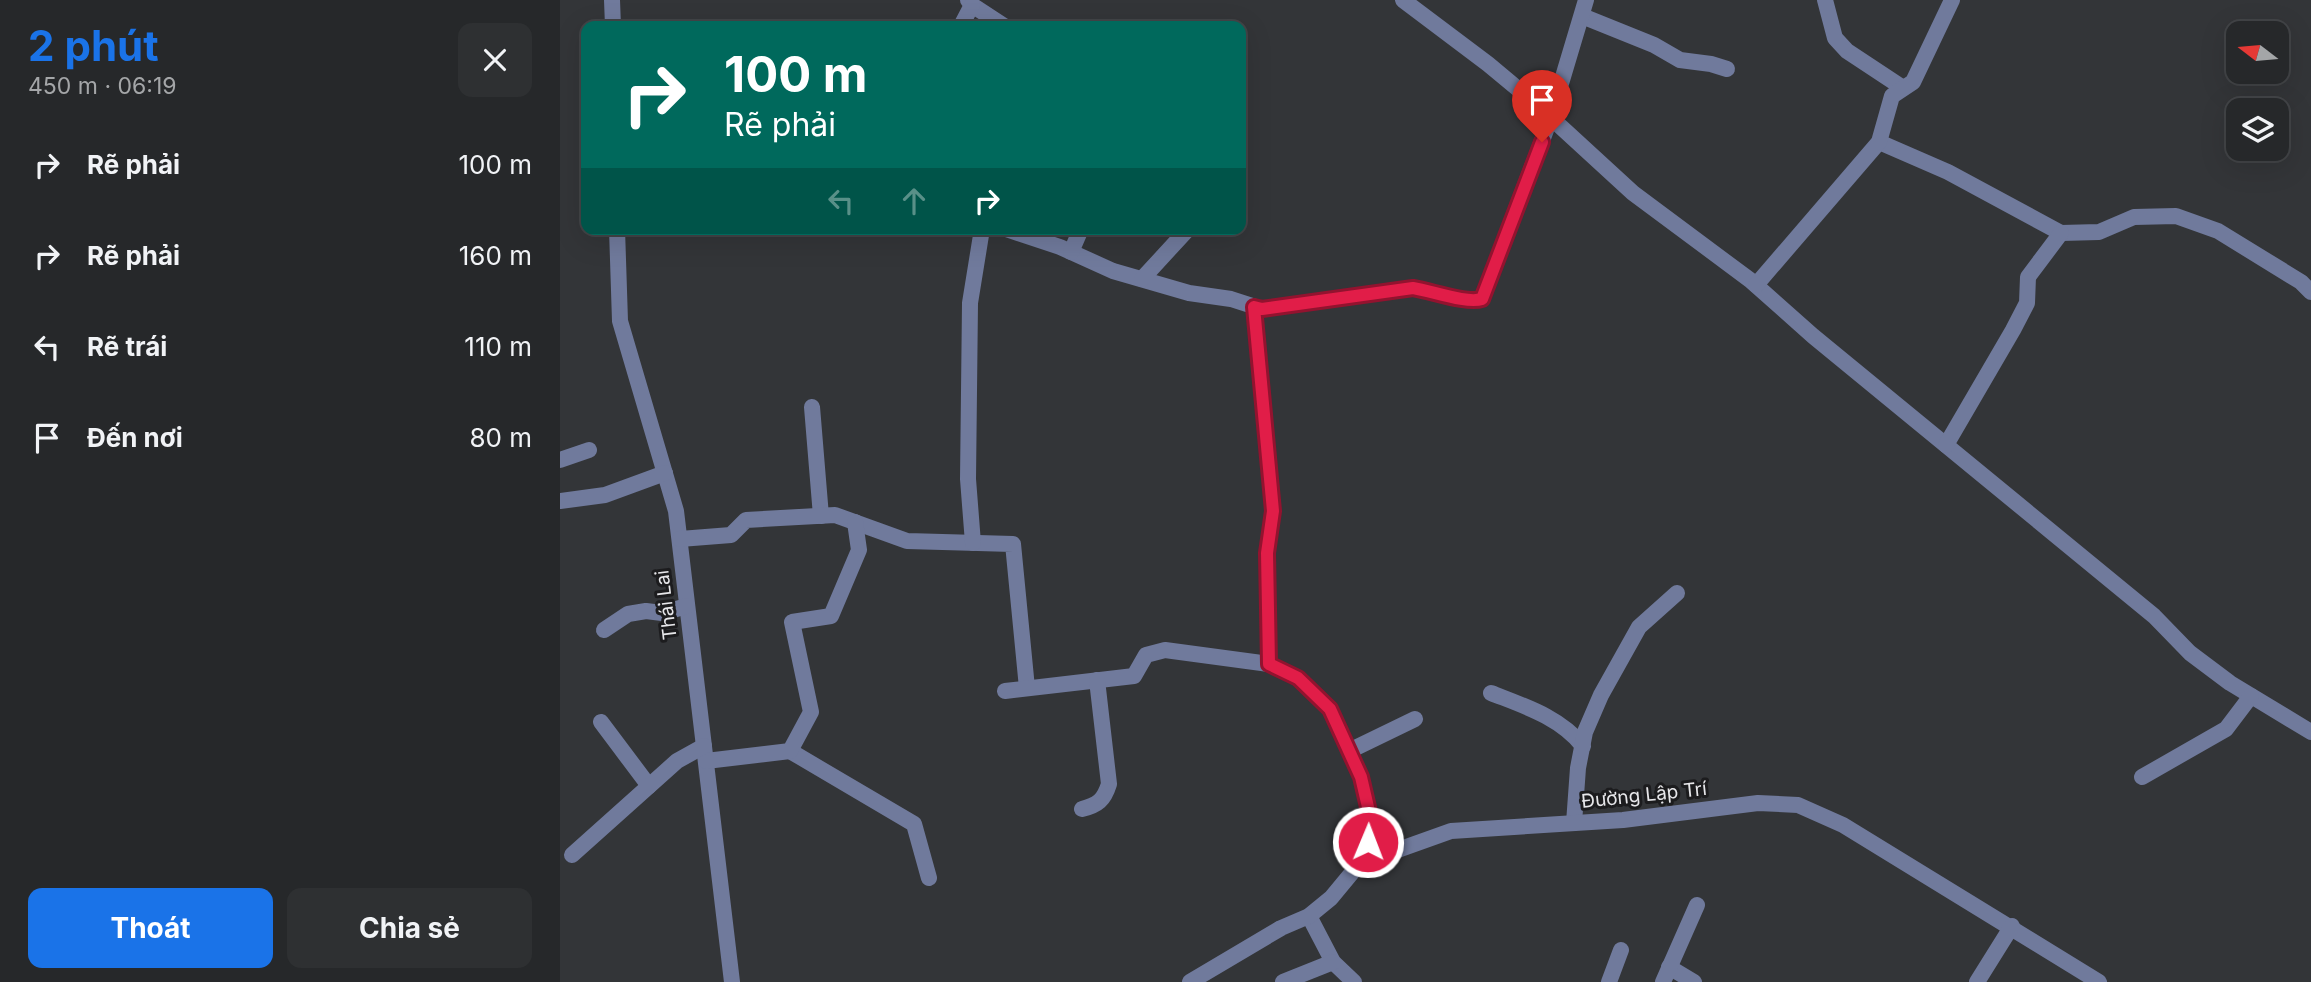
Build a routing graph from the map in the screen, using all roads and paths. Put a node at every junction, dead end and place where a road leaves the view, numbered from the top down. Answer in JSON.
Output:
{"nodes":[{"id":1,"x":612,"y":0,"type":"edge"},
{"id":2,"x":1403,"y":0,"type":"edge"},
{"id":3,"x":1825,"y":0,"type":"edge"},
{"id":4,"x":1952,"y":0,"type":"edge"},
{"id":5,"x":970,"y":3,"type":"edge"},
{"id":6,"x":1584,"y":8,"type":"edge"},
{"id":7,"x":613,"y":21,"type":"edge"},
{"id":8,"x":963,"y":21,"type":"edge"},
{"id":9,"x":997,"y":21,"type":"edge"},
{"id":10,"x":1727,"y":69,"type":"dead end"},
{"id":11,"x":1903,"y":88,"type":"junction"},
{"id":12,"x":1552,"y":117,"type":"junction"},
{"id":13,"x":1879,"y":142,"type":"junction"},
{"id":14,"x":2061,"y":233,"type":"junction"},
{"id":15,"x":617,"y":235,"type":"edge"},
{"id":16,"x":981,"y":235,"type":"edge"},
{"id":17,"x":1023,"y":235,"type":"edge"},
{"id":18,"x":1078,"y":235,"type":"edge"},
{"id":19,"x":1182,"y":235,"type":"edge"},
{"id":20,"x":1071,"y":252,"type":"junction"},
{"id":21,"x":1142,"y":279,"type":"junction"},
{"id":22,"x":1756,"y":285,"type":"junction"},
{"id":23,"x":2311,"y":292,"type":"edge"},
{"id":24,"x":1254,"y":307,"type":"junction"},
{"id":25,"x":812,"y":407,"type":"dead end"},
{"id":26,"x":1946,"y":445,"type":"junction"},
{"id":27,"x":589,"y":450,"type":"dead end"},
{"id":28,"x":560,"y":460,"type":"edge"},
{"id":29,"x":665,"y":473,"type":"junction"},
{"id":30,"x":561,"y":497,"type":"edge"},
{"id":31,"x":821,"y":516,"type":"junction"},
{"id":32,"x":855,"y":522,"type":"junction"},
{"id":33,"x":680,"y":539,"type":"junction"},
{"id":34,"x":972,"y":543,"type":"junction"},
{"id":35,"x":1677,"y":593,"type":"dead end"},
{"id":36,"x":687,"y":606,"type":"junction"},
{"id":37,"x":604,"y":630,"type":"dead end"},
{"id":38,"x":1269,"y":664,"type":"junction"},
{"id":39,"x":1097,"y":680,"type":"junction"},
{"id":40,"x":1027,"y":688,"type":"junction"},
{"id":41,"x":1005,"y":691,"type":"dead end"},
{"id":42,"x":1491,"y":693,"type":"dead end"},
{"id":43,"x":2252,"y":696,"type":"junction"},
{"id":44,"x":1415,"y":719,"type":"dead end"},
{"id":45,"x":601,"y":722,"type":"dead end"},
{"id":46,"x":2311,"y":732,"type":"edge"},
{"id":47,"x":1583,"y":746,"type":"junction"},
{"id":48,"x":790,"y":751,"type":"junction"},
{"id":49,"x":1349,"y":751,"type":"junction"},
{"id":50,"x":705,"y":753,"type":"junction"},
{"id":51,"x":2142,"y":777,"type":"dead end"},
{"id":52,"x":649,"y":786,"type":"junction"},
{"id":53,"x":1082,"y":809,"type":"dead end"},
{"id":54,"x":1574,"y":823,"type":"junction"},
{"id":55,"x":572,"y":855,"type":"dead end"},
{"id":56,"x":1364,"y":864,"type":"junction"},
{"id":57,"x":929,"y":878,"type":"dead end"},
{"id":58,"x":1697,"y":905,"type":"dead end"},
{"id":59,"x":1309,"y":916,"type":"junction"},
{"id":60,"x":2011,"y":926,"type":"junction"},
{"id":61,"x":1621,"y":950,"type":"dead end"},
{"id":62,"x":1333,"y":962,"type":"junction"},
{"id":63,"x":1666,"y":975,"type":"edge"},
{"id":64,"x":732,"y":982,"type":"edge"},
{"id":65,"x":1190,"y":982,"type":"edge"},
{"id":66,"x":1283,"y":982,"type":"edge"},
{"id":67,"x":1354,"y":982,"type":"edge"},
{"id":68,"x":1609,"y":982,"type":"edge"},
{"id":69,"x":1694,"y":982,"type":"edge"},
{"id":70,"x":1977,"y":982,"type":"edge"},
{"id":71,"x":2099,"y":982,"type":"edge"}],
"edges":[{"from":1,"to":7,"type":"street"},
{"from":2,"to":12,"type":"street"},
{"from":3,"to":11,"type":"street"},
{"from":4,"to":11,"type":"street"},
{"from":5,"to":8,"type":"street"},
{"from":5,"to":9,"type":"street"},
{"from":6,"to":10,"type":"street"},
{"from":6,"to":12,"type":"street"},
{"from":11,"to":13,"type":"street"},
{"from":12,"to":22,"type":"street"},
{"from":12,"to":24,"type":"street"},
{"from":13,"to":14,"type":"street"},
{"from":13,"to":22,"type":"street"},
{"from":14,"to":23,"type":"street"},
{"from":14,"to":26,"type":"street"},
{"from":15,"to":29,"type":"street","name":"Thái Lai"},
{"from":16,"to":34,"type":"street"},
{"from":17,"to":20,"type":"street"},
{"from":18,"to":20,"type":"street"},
{"from":19,"to":21,"type":"street"},
{"from":20,"to":21,"type":"street"},
{"from":21,"to":24,"type":"street"},
{"from":22,"to":26,"type":"street"},
{"from":24,"to":38,"type":"street"},
{"from":25,"to":31,"type":"street"},
{"from":26,"to":43,"type":"street"},
{"from":27,"to":28,"type":"street"},
{"from":29,"to":30,"type":"street"},
{"from":29,"to":33,"type":"street","name":"Thái Lai"},
{"from":31,"to":32,"type":"street"},
{"from":31,"to":33,"type":"street"},
{"from":32,"to":34,"type":"street"},
{"from":32,"to":48,"type":"street"},
{"from":33,"to":36,"type":"street","name":"Thái Lai"},
{"from":34,"to":40,"type":"street"},
{"from":35,"to":47,"type":"street"},
{"from":36,"to":37,"type":"street"},
{"from":36,"to":50,"type":"street","name":"Thái Lai"},
{"from":38,"to":39,"type":"street"},
{"from":38,"to":49,"type":"street"},
{"from":39,"to":40,"type":"street"},
{"from":39,"to":53,"type":"street"},
{"from":40,"to":41,"type":"street"},
{"from":42,"to":47,"type":"street"},
{"from":43,"to":46,"type":"street"},
{"from":43,"to":51,"type":"street"},
{"from":44,"to":49,"type":"street"},
{"from":45,"to":52,"type":"street"},
{"from":47,"to":54,"type":"street"},
{"from":48,"to":50,"type":"street"},
{"from":48,"to":57,"type":"street"},
{"from":49,"to":56,"type":"street"},
{"from":50,"to":52,"type":"street"},
{"from":50,"to":64,"type":"street","name":"Thái Lai"},
{"from":52,"to":55,"type":"street"},
{"from":54,"to":56,"type":"street","name":"Đường Lập Trí"},
{"from":54,"to":60,"type":"street","name":"Đường Lập Trí"},
{"from":56,"to":59,"type":"street","name":"Đường Lập Trí"},
{"from":58,"to":63,"type":"street"},
{"from":59,"to":62,"type":"street"},
{"from":59,"to":65,"type":"street","name":"Đường Lập Trí"},
{"from":60,"to":70,"type":"street"},
{"from":60,"to":71,"type":"street","name":"Đường Lập Trí"},
{"from":61,"to":68,"type":"street"},
{"from":62,"to":66,"type":"street"},
{"from":62,"to":67,"type":"street"},
{"from":63,"to":69,"type":"street"}]}
